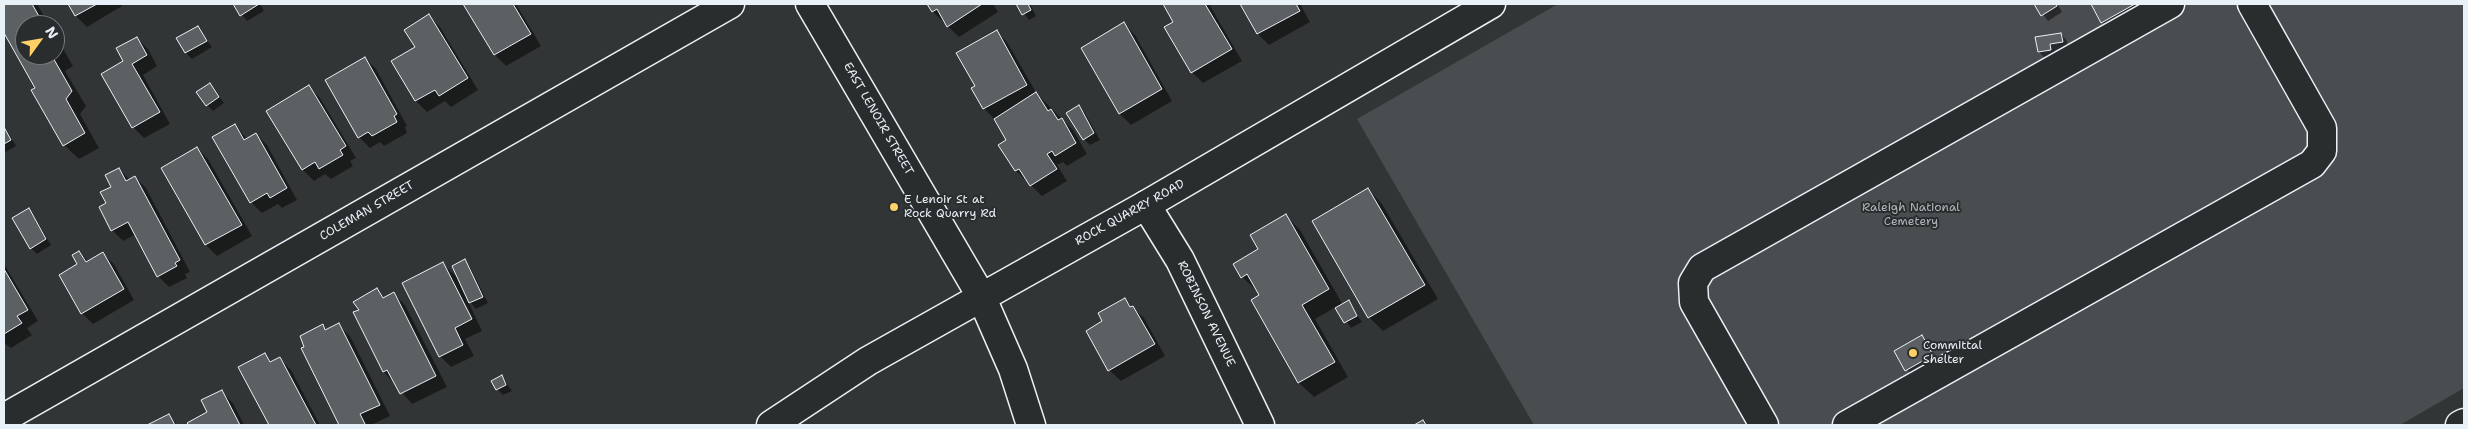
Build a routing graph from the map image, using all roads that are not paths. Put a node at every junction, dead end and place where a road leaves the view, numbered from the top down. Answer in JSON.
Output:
{"nodes":[{"id":1,"x":730,"y":4,"type":"edge"},
{"id":2,"x":810,"y":4,"type":"edge"},
{"id":3,"x":1491,"y":4,"type":"edge"},
{"id":4,"x":2170,"y":4,"type":"edge"},
{"id":5,"x":2252,"y":4,"type":"edge"},
{"id":6,"x":1146,"y":205,"type":"junction"},
{"id":7,"x":982,"y":296,"type":"junction"},
{"id":8,"x":4,"y":418,"type":"edge"},
{"id":9,"x":2464,"y":423,"type":"edge"},
{"id":10,"x":772,"y":425,"type":"edge"},
{"id":11,"x":1031,"y":425,"type":"edge"},
{"id":12,"x":1260,"y":425,"type":"edge"},
{"id":13,"x":1764,"y":425,"type":"edge"},
{"id":14,"x":1847,"y":425,"type":"edge"},
{"id":15,"x":2460,"y":425,"type":"edge"}],
"edges":[{"from":1,"to":8,"type":"street","name":"COLEMAN STREET"},
{"from":2,"to":7,"type":"street","name":"EAST LENOIR STREET"},
{"from":3,"to":6,"type":"street","name":"ROCK QUARRY ROAD"},
{"from":4,"to":13,"type":"street"},
{"from":5,"to":14,"type":"street"},
{"from":6,"to":7,"type":"street","name":"ROCK QUARRY ROAD"},
{"from":6,"to":12,"type":"street","name":"ROBINSON AVENUE"},
{"from":7,"to":10,"type":"street","name":"ROCK QUARRY ROAD"},
{"from":7,"to":11,"type":"street","name":"EAST LENOIR STREET"},
{"from":9,"to":15,"type":"street"}]}
